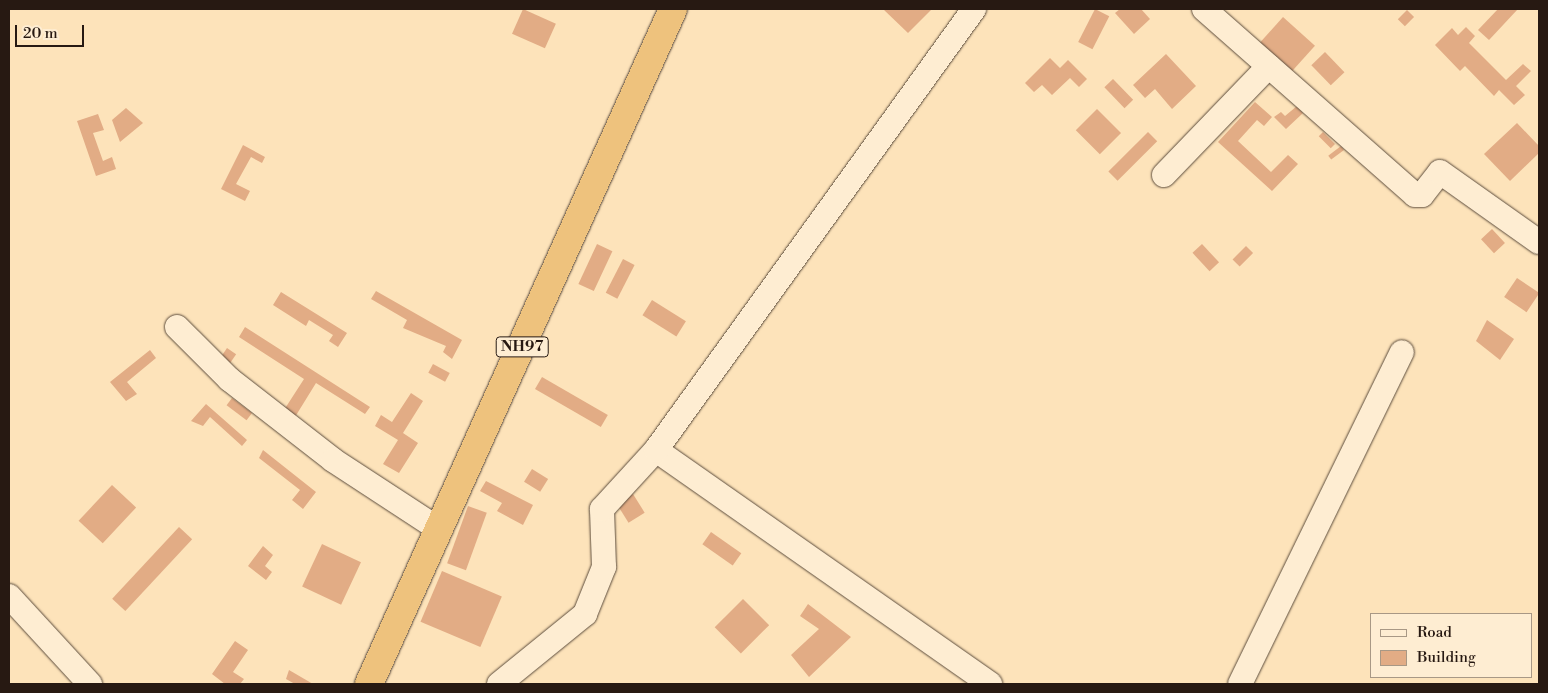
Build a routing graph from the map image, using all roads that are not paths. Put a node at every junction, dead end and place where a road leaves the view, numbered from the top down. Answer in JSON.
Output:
{"nodes":[{"id":1,"x":673,"y":9,"type":"edge"},
{"id":2,"x":974,"y":9,"type":"edge"},
{"id":3,"x":1204,"y":9,"type":"edge"},
{"id":4,"x":1269,"y":66,"type":"junction"},
{"id":5,"x":1164,"y":176,"type":"dead end"},
{"id":6,"x":1539,"y":242,"type":"edge"},
{"id":7,"x":177,"y":327,"type":"dead end"},
{"id":8,"x":1402,"y":352,"type":"dead end"},
{"id":9,"x":656,"y":450,"type":"junction"},
{"id":10,"x":440,"y":530,"type":"junction"},
{"id":11,"x":9,"y":596,"type":"edge"},
{"id":12,"x":90,"y":684,"type":"edge"},
{"id":13,"x":369,"y":684,"type":"edge"},
{"id":14,"x":499,"y":684,"type":"edge"},
{"id":15,"x":990,"y":684,"type":"edge"},
{"id":16,"x":1240,"y":684,"type":"edge"}],
"edges":[{"from":1,"to":10,"type":"highway","number":"NH97"},
{"from":2,"to":9,"type":"street"},
{"from":3,"to":4,"type":"street"},
{"from":4,"to":5,"type":"street"},
{"from":4,"to":6,"type":"street"},
{"from":7,"to":10,"type":"street"},
{"from":8,"to":16,"type":"street"},
{"from":9,"to":14,"type":"street"},
{"from":9,"to":15,"type":"street"},
{"from":10,"to":13,"type":"highway","number":"NH97"},
{"from":11,"to":12,"type":"street"}]}
